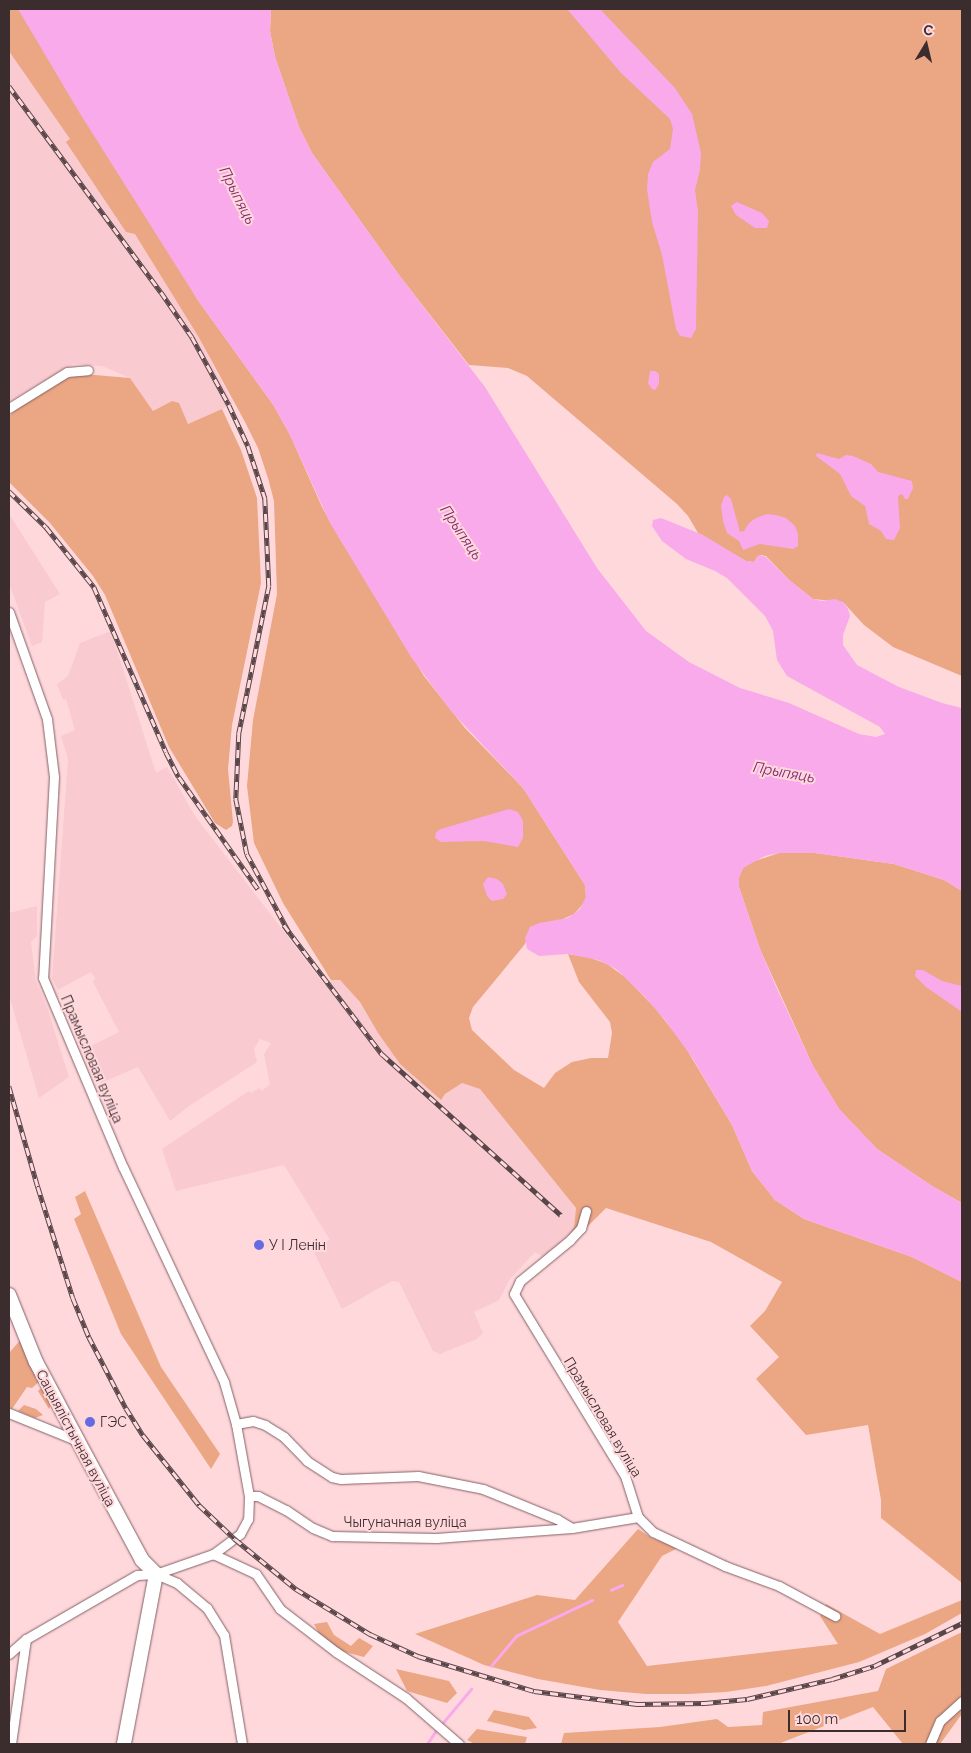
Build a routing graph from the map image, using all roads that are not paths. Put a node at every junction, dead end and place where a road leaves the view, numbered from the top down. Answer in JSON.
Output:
{"nodes":[{"id":1,"x":88,"y":370,"type":"dead end"},
{"id":2,"x":9,"y":408,"type":"edge"},
{"id":3,"x":9,"y":612,"type":"edge"},
{"id":4,"x":586,"y":1211,"type":"dead end"},
{"id":5,"x":9,"y":1295,"type":"edge"},
{"id":6,"x":9,"y":1413,"type":"edge"},
{"id":7,"x":236,"y":1424,"type":"junction"},
{"id":8,"x":78,"y":1442,"type":"junction"},
{"id":9,"x":249,"y":1496,"type":"junction"},
{"id":10,"x":638,"y":1517,"type":"junction"},
{"id":11,"x":572,"y":1528,"type":"junction"},
{"id":12,"x":213,"y":1554,"type":"junction"},
{"id":13,"x":156,"y":1574,"type":"junction"},
{"id":14,"x":835,"y":1616,"type":"dead end"},
{"id":15,"x":26,"y":1639,"type":"junction"},
{"id":16,"x":9,"y":1654,"type":"edge"},
{"id":17,"x":962,"y":1701,"type":"edge"},
{"id":18,"x":11,"y":1744,"type":"edge"},
{"id":19,"x":124,"y":1744,"type":"edge"},
{"id":20,"x":242,"y":1744,"type":"edge"},
{"id":21,"x":459,"y":1744,"type":"edge"},
{"id":22,"x":930,"y":1744,"type":"edge"}],
"edges":[{"from":1,"to":2,"type":"street"},
{"from":3,"to":7,"type":"street","name":"Прамысловая вуліца"},
{"from":4,"to":10,"type":"street","name":"Прамысловая вуліца"},
{"from":5,"to":8,"type":"street","name":"Сацыялістычная вуліца"},
{"from":6,"to":8,"type":"street"},
{"from":7,"to":9,"type":"street","name":"Прамысловая вуліца"},
{"from":7,"to":11,"type":"street"},
{"from":8,"to":13,"type":"street","name":"Сацыялістычная вуліца"},
{"from":9,"to":11,"type":"street","name":"Чыгуначная вуліца"},
{"from":9,"to":12,"type":"street","name":"Прамысловая вуліца"},
{"from":10,"to":11,"type":"street","name":"Чыгуначная вуліца"},
{"from":10,"to":14,"type":"street"},
{"from":12,"to":13,"type":"street","name":"Прамысловая вуліца"},
{"from":12,"to":21,"type":"street"},
{"from":13,"to":15,"type":"street","name":"Прамысловая вуліца"},
{"from":13,"to":19,"type":"street"},
{"from":13,"to":20,"type":"street","name":"Сацыялістычная вуліца"},
{"from":15,"to":16,"type":"street","name":"Прамысловая вуліца"},
{"from":15,"to":18,"type":"street"},
{"from":17,"to":22,"type":"street"}]}
